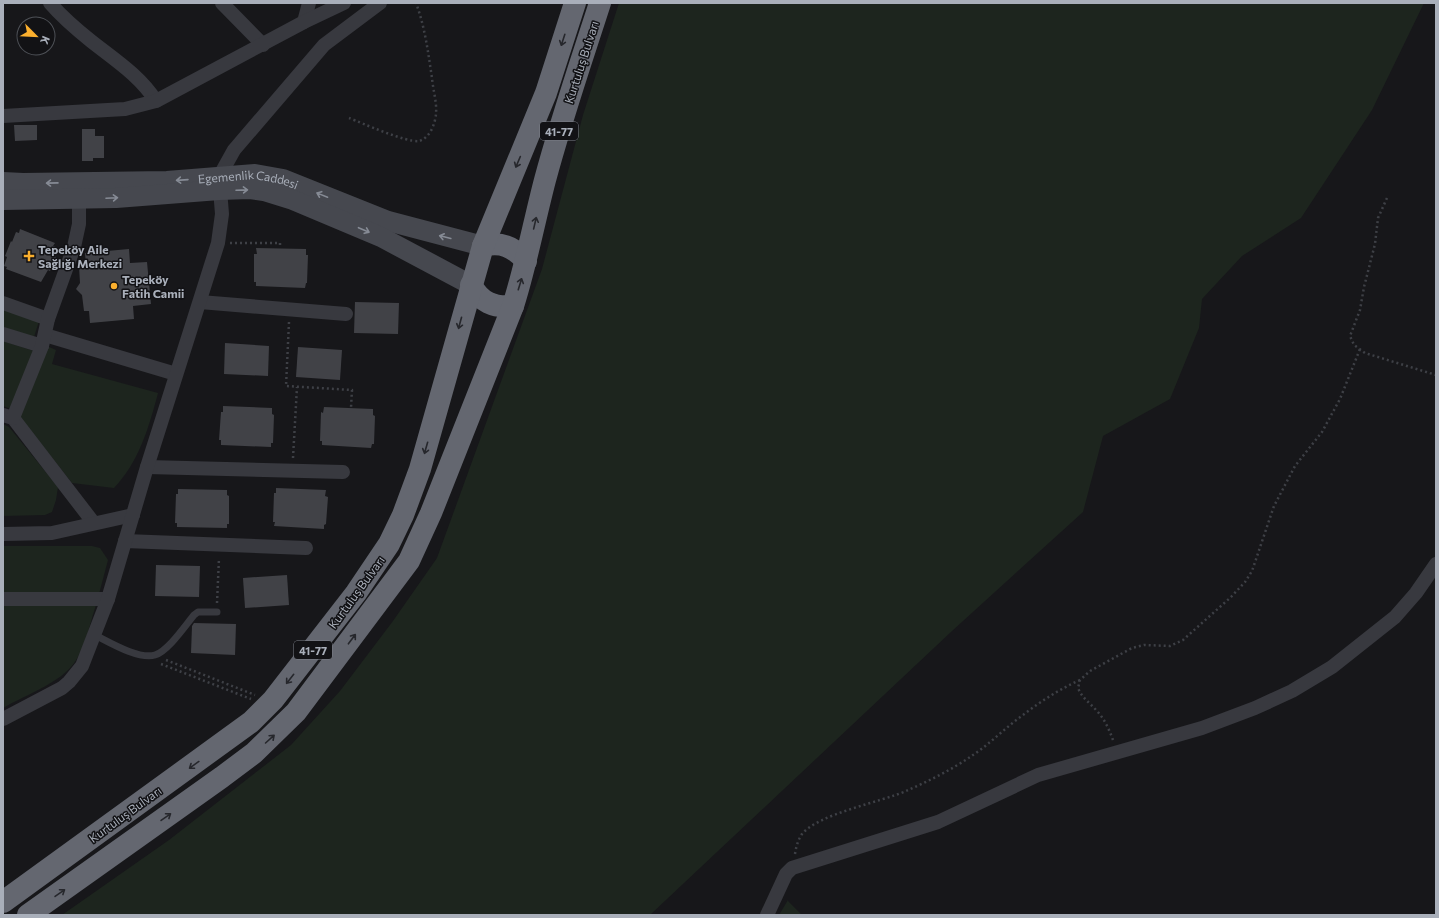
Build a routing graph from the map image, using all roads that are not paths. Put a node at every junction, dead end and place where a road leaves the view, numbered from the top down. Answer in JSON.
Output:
{"nodes":[{"id":1,"x":50,"y":3,"type":"edge"},
{"id":2,"x":222,"y":3,"type":"edge"},
{"id":3,"x":309,"y":3,"type":"edge"},
{"id":4,"x":344,"y":3,"type":"edge"},
{"id":5,"x":380,"y":3,"type":"edge"},
{"id":6,"x":575,"y":3,"type":"edge"},
{"id":7,"x":600,"y":3,"type":"edge"},
{"id":8,"x":304,"y":22,"type":"junction"},
{"id":9,"x":263,"y":45,"type":"junction"},
{"id":10,"x":156,"y":101,"type":"junction"},
{"id":11,"x":3,"y":116,"type":"edge"},
{"id":12,"x":219,"y":184,"type":"junction"},
{"id":13,"x":3,"y":196,"type":"edge"},
{"id":14,"x":79,"y":200,"type":"junction"},
{"id":15,"x":483,"y":246,"type":"junction"},
{"id":16,"x":526,"y":261,"type":"junction"},
{"id":17,"x":470,"y":285,"type":"junction"},
{"id":18,"x":200,"y":302,"type":"junction"},
{"id":19,"x":3,"y":303,"type":"edge"},
{"id":20,"x":513,"y":306,"type":"junction"},
{"id":21,"x":346,"y":314,"type":"dead end"},
{"id":22,"x":48,"y":318,"type":"junction"},
{"id":23,"x":3,"y":334,"type":"edge"},
{"id":24,"x":43,"y":341,"type":"junction"},
{"id":25,"x":176,"y":374,"type":"junction"},
{"id":26,"x":8,"y":417,"type":"edge"},
{"id":27,"x":147,"y":467,"type":"junction"},
{"id":28,"x":343,"y":472,"type":"dead end"},
{"id":29,"x":133,"y":515,"type":"junction"},
{"id":30,"x":93,"y":522,"type":"junction"},
{"id":31,"x":3,"y":534,"type":"edge"},
{"id":32,"x":125,"y":541,"type":"junction"},
{"id":33,"x":306,"y":548,"type":"dead end"},
{"id":34,"x":1436,"y":564,"type":"edge"},
{"id":35,"x":3,"y":599,"type":"edge"},
{"id":36,"x":108,"y":599,"type":"junction"},
{"id":37,"x":217,"y":612,"type":"road end"},
{"id":38,"x":95,"y":635,"type":"junction"},
{"id":39,"x":3,"y":719,"type":"edge"},
{"id":40,"x":3,"y":902,"type":"edge"},
{"id":41,"x":28,"y":915,"type":"edge"},
{"id":42,"x":766,"y":915,"type":"edge"}],
"edges":[{"from":1,"to":10,"type":"street"},
{"from":2,"to":9,"type":"street"},
{"from":3,"to":8,"type":"street"},
{"from":4,"to":8,"type":"street"},
{"from":5,"to":12,"type":"street"},
{"from":6,"to":15,"type":"highway","name":"Kurtuluş Bulvarı","number":"41-77","one_way":true},
{"from":16,"to":7,"type":"highway","name":"Kurtuluş Bulvarı","number":"41-77","one_way":true},
{"from":8,"to":9,"type":"street"},
{"from":9,"to":10,"type":"street"},
{"from":10,"to":11,"type":"street"},
{"from":12,"to":13,"type":"main road","name":"Egemenlik Caddesi","one_way":true},
{"from":14,"to":12,"type":"main road","name":"Egemenlik Caddesi","one_way":true},
{"from":15,"to":12,"type":"main road","name":"Egemenlik Caddesi","one_way":true},
{"from":12,"to":17,"type":"main road","name":"Egemenlik Caddesi","one_way":true},
{"from":12,"to":18,"type":"street"},
{"from":13,"to":14,"type":"main road","name":"Egemenlik Caddesi"},
{"from":14,"to":22,"type":"street"},
{"from":15,"to":16,"type":"highway"},
{"from":15,"to":17,"type":"highway"},
{"from":20,"to":16,"type":"highway","one_way":true},
{"from":17,"to":20,"type":"highway"},
{"from":17,"to":40,"type":"highway","name":"Kurtuluş Bulvarı","number":"41-77","one_way":true},
{"from":18,"to":21,"type":"street"},
{"from":18,"to":25,"type":"street"},
{"from":19,"to":22,"type":"street"},
{"from":41,"to":20,"type":"highway","name":"Kurtuluş Bulvarı","number":"41-77","one_way":true},
{"from":22,"to":24,"type":"street"},
{"from":23,"to":24,"type":"street"},
{"from":24,"to":25,"type":"street"},
{"from":24,"to":26,"type":"street"},
{"from":25,"to":27,"type":"street"},
{"from":26,"to":30,"type":"street"},
{"from":27,"to":28,"type":"street"},
{"from":27,"to":29,"type":"street"},
{"from":29,"to":30,"type":"street"},
{"from":29,"to":32,"type":"street"},
{"from":30,"to":31,"type":"street"},
{"from":32,"to":33,"type":"street"},
{"from":32,"to":36,"type":"street"},
{"from":34,"to":42,"type":"street"},
{"from":35,"to":36,"type":"street"},
{"from":36,"to":38,"type":"street"},
{"from":37,"to":38,"type":"lane"},
{"from":38,"to":39,"type":"street"}]}
